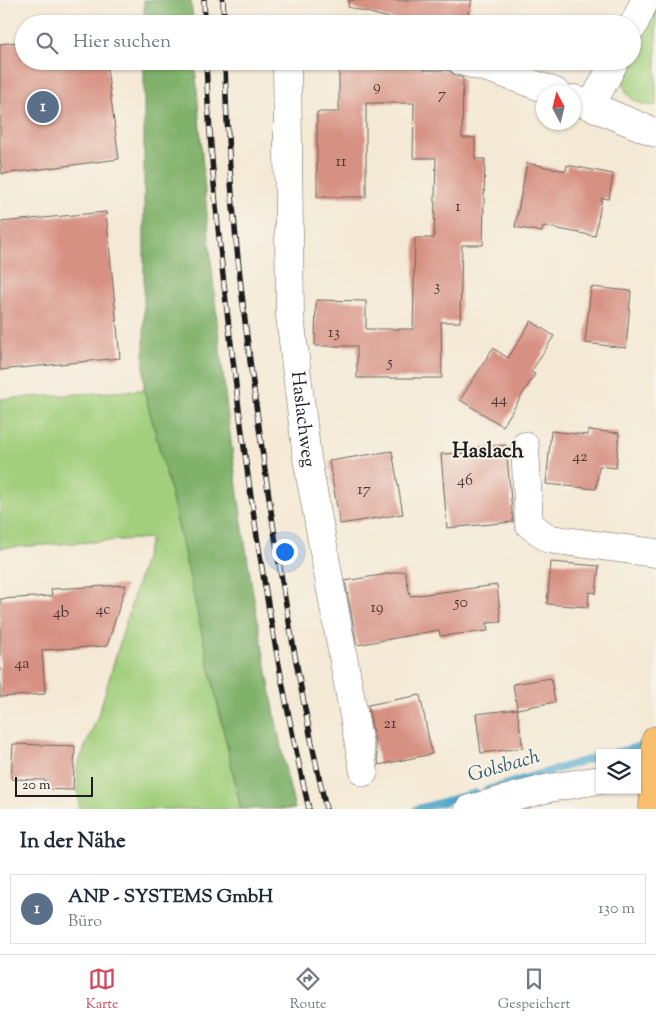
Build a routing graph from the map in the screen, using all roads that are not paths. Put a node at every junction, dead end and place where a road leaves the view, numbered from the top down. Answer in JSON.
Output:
{"nodes":[{"id":1,"x":645,"y":0,"type":"edge"},
{"id":2,"x":638,"y":15,"type":"edge"},
{"id":3,"x":287,"y":70,"type":"edge"},
{"id":4,"x":494,"y":70,"type":"edge"},
{"id":5,"x":608,"y":70,"type":"edge"},
{"id":6,"x":536,"y":85,"type":"edge"},
{"id":7,"x":582,"y":102,"type":"edge"},
{"id":8,"x":656,"y":133,"type":"edge"},
{"id":9,"x":525,"y":446,"type":"dead end"},
{"id":10,"x":656,"y":553,"type":"edge"},
{"id":11,"x":652,"y":769,"type":"edge"},
{"id":12,"x":364,"y":772,"type":"dead end"},
{"id":13,"x":596,"y":781,"type":"edge"},
{"id":14,"x":469,"y":809,"type":"edge"},
{"id":15,"x":653,"y":809,"type":"edge"}],
"edges":[{"from":1,"to":2,"type":"street"},
{"from":3,"to":12,"type":"street","name":"Haslachweg"},
{"from":4,"to":6,"type":"street"},
{"from":5,"to":7,"type":"street"},
{"from":7,"to":8,"type":"street"},
{"from":9,"to":10,"type":"street"},
{"from":11,"to":15,"type":"main road"},
{"from":13,"to":14,"type":"street"}]}
